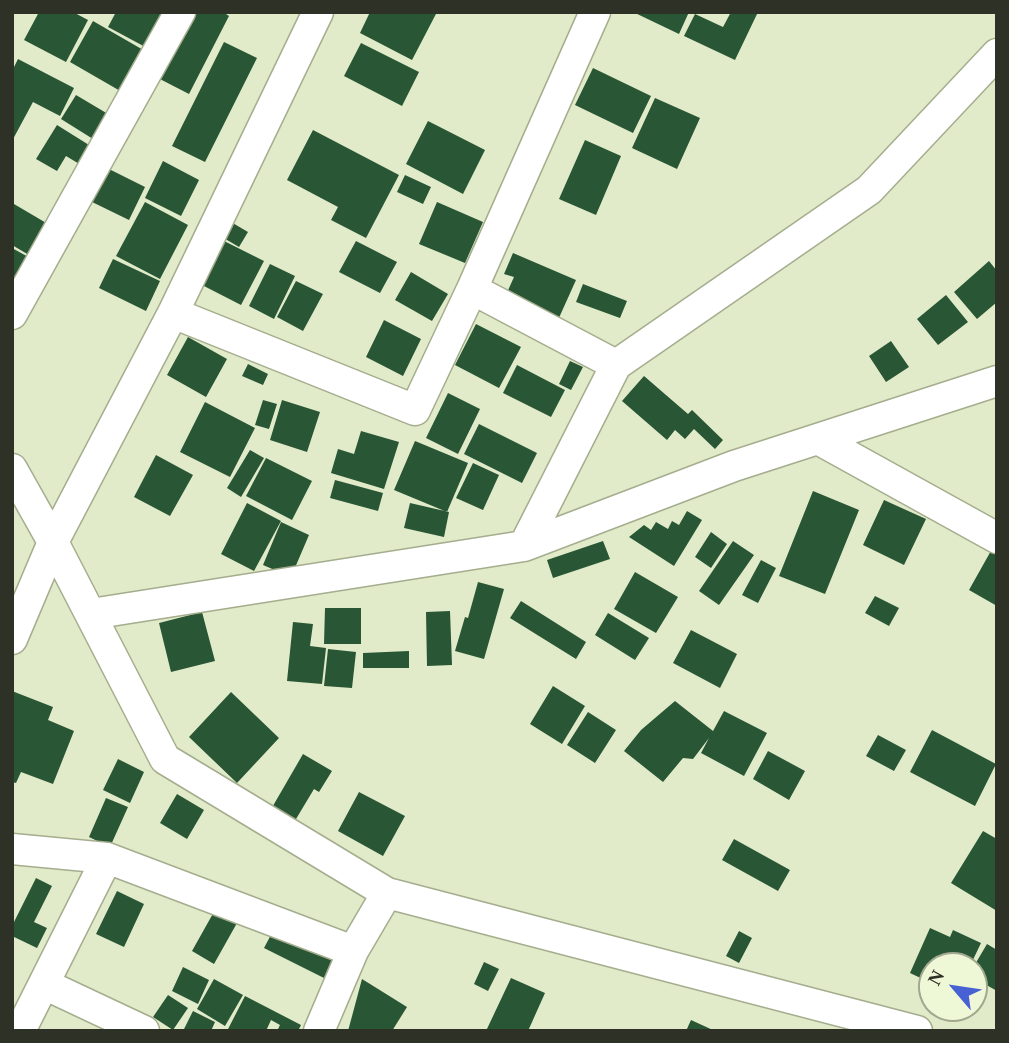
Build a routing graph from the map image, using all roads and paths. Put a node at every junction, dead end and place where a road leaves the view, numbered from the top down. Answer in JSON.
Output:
{"nodes":[{"id":1,"x":180,"y":12,"type":"edge"},
{"id":2,"x":318,"y":12,"type":"edge"},
{"id":3,"x":595,"y":12,"type":"edge"},
{"id":4,"x":997,"y":54,"type":"edge"},
{"id":5,"x":472,"y":289,"type":"junction"},
{"id":6,"x":173,"y":313,"type":"junction"},
{"id":7,"x":12,"y":314,"type":"edge"},
{"id":8,"x":617,"y":365,"type":"junction"},
{"id":9,"x":997,"y":381,"type":"edge"},
{"id":10,"x":818,"y":439,"type":"junction"},
{"id":11,"x":12,"y":469,"type":"edge"},
{"id":12,"x":997,"y":538,"type":"edge"},
{"id":13,"x":53,"y":541,"type":"junction"},
{"id":14,"x":524,"y":547,"type":"junction"},
{"id":15,"x":91,"y":614,"type":"junction"},
{"id":16,"x":12,"y":639,"type":"edge"},
{"id":17,"x":12,"y":849,"type":"edge"},
{"id":18,"x":107,"y":858,"type":"junction"},
{"id":19,"x":387,"y":893,"type":"junction"},
{"id":20,"x":353,"y":951,"type":"junction"},
{"id":21,"x":44,"y":984,"type":"junction"},
{"id":22,"x":20,"y":1031,"type":"edge"},
{"id":23,"x":144,"y":1031,"type":"edge"},
{"id":24,"x":318,"y":1031,"type":"edge"},
{"id":25,"x":917,"y":1031,"type":"edge"}],
"edges":[{"from":1,"to":7,"type":"street"},
{"from":2,"to":6,"type":"street"},
{"from":3,"to":5,"type":"street"},
{"from":4,"to":8,"type":"street"},
{"from":5,"to":6,"type":"street"},
{"from":5,"to":8,"type":"street"},
{"from":6,"to":13,"type":"street"},
{"from":8,"to":14,"type":"street"},
{"from":9,"to":10,"type":"street"},
{"from":10,"to":12,"type":"street"},
{"from":10,"to":14,"type":"street"},
{"from":11,"to":13,"type":"street"},
{"from":13,"to":15,"type":"street"},
{"from":13,"to":16,"type":"street"},
{"from":14,"to":15,"type":"street"},
{"from":15,"to":19,"type":"street"},
{"from":17,"to":18,"type":"street"},
{"from":18,"to":20,"type":"street"},
{"from":18,"to":21,"type":"street"},
{"from":19,"to":20,"type":"street"},
{"from":19,"to":25,"type":"street"},
{"from":20,"to":24,"type":"street"},
{"from":21,"to":22,"type":"street"},
{"from":21,"to":23,"type":"street"}]}
